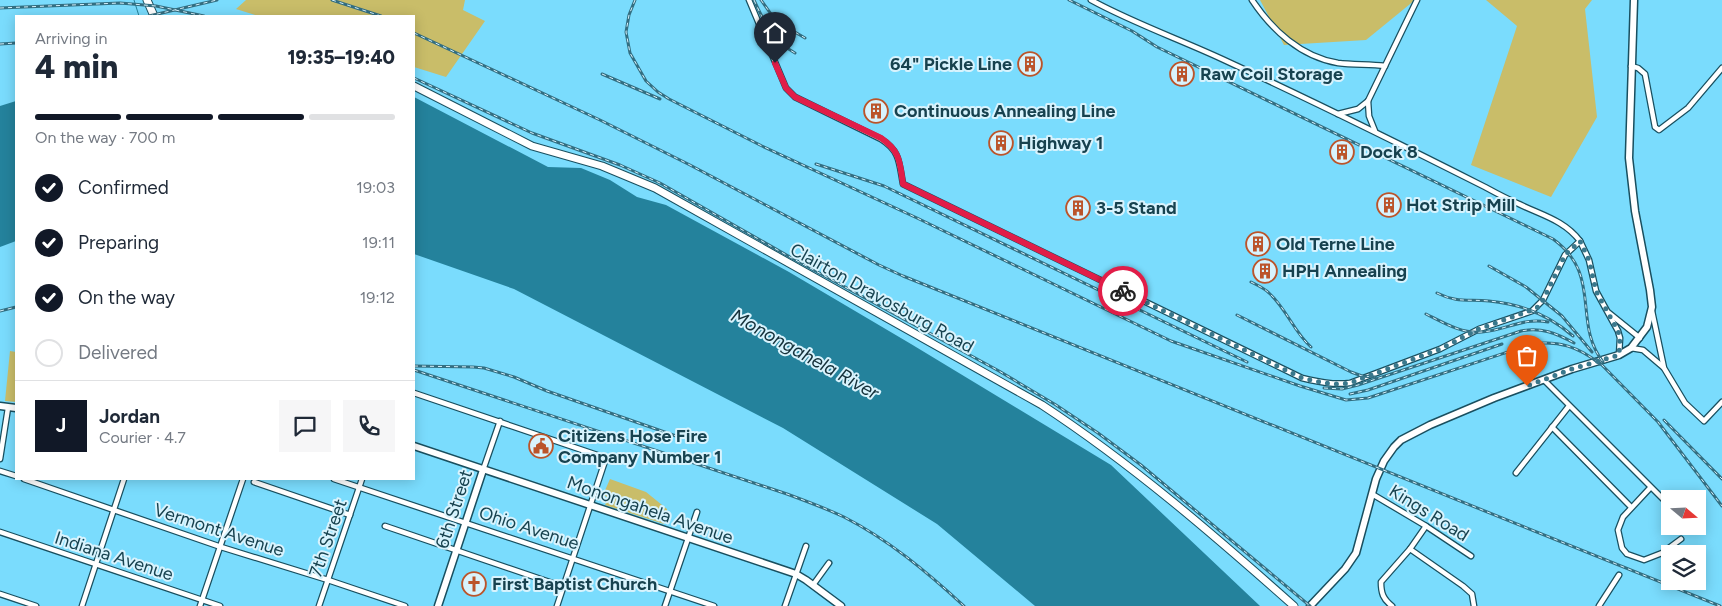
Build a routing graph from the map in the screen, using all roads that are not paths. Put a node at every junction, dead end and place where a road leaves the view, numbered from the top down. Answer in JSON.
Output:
{"nodes":[{"id":1,"x":147,"y":0,"type":"edge"},
{"id":2,"x":749,"y":0,"type":"edge"},
{"id":3,"x":1091,"y":0,"type":"edge"},
{"id":4,"x":1252,"y":0,"type":"edge"},
{"id":5,"x":1417,"y":0,"type":"edge"},
{"id":6,"x":1634,"y":0,"type":"edge"},
{"id":7,"x":154,"y":15,"type":"edge"},
{"id":8,"x":1385,"y":66,"type":"junction"},
{"id":9,"x":1631,"y":66,"type":"junction"},
{"id":10,"x":1722,"y":68,"type":"edge"},
{"id":11,"x":415,"y":87,"type":"edge"},
{"id":12,"x":1368,"y":101,"type":"junction"},
{"id":13,"x":1338,"y":114,"type":"junction"},
{"id":14,"x":1375,"y":132,"type":"junction"},
{"id":15,"x":1580,"y":241,"type":"junction"},
{"id":16,"x":1652,"y":307,"type":"junction"},
{"id":17,"x":1604,"y":309,"type":"junction"},
{"id":18,"x":1640,"y":338,"type":"junction"},
{"id":19,"x":1631,"y":348,"type":"junction"},
{"id":20,"x":1619,"y":355,"type":"junction"},
{"id":21,"x":1664,"y":368,"type":"junction"},
{"id":22,"x":1544,"y":380,"type":"junction"},
{"id":23,"x":415,"y":393,"type":"edge"},
{"id":24,"x":1722,"y":402,"type":"edge"},
{"id":25,"x":0,"y":406,"type":"edge"},
{"id":26,"x":1569,"y":406,"type":"junction"},
{"id":27,"x":8,"y":408,"type":"junction"},
{"id":28,"x":15,"y":408,"type":"edge"},
{"id":29,"x":500,"y":421,"type":"junction"},
{"id":30,"x":1552,"y":427,"type":"junction"},
{"id":31,"x":415,"y":446,"type":"edge"},
{"id":32,"x":0,"y":460,"type":"edge"},
{"id":33,"x":483,"y":470,"type":"junction"},
{"id":34,"x":0,"y":471,"type":"edge"},
{"id":35,"x":1516,"y":473,"type":"dead end"},
{"id":36,"x":15,"y":476,"type":"edge"},
{"id":37,"x":27,"y":480,"type":"edge"},
{"id":38,"x":124,"y":480,"type":"edge"},
{"id":39,"x":243,"y":480,"type":"edge"},
{"id":40,"x":337,"y":480,"type":"edge"},
{"id":41,"x":362,"y":480,"type":"edge"},
{"id":42,"x":254,"y":482,"type":"dead end"},
{"id":43,"x":359,"y":487,"type":"junction"},
{"id":44,"x":1650,"y":488,"type":"junction"},
{"id":45,"x":1372,"y":494,"type":"junction"},
{"id":46,"x":1661,"y":498,"type":"edge"},
{"id":47,"x":591,"y":506,"type":"junction"},
{"id":48,"x":1631,"y":507,"type":"junction"},
{"id":49,"x":114,"y":508,"type":"junction"},
{"id":50,"x":697,"y":512,"type":"dead end"},
{"id":51,"x":350,"y":515,"type":"junction"},
{"id":52,"x":466,"y":523,"type":"junction"},
{"id":53,"x":384,"y":526,"type":"dead end"},
{"id":54,"x":1426,"y":526,"type":"junction"},
{"id":55,"x":0,"y":532,"type":"edge"},
{"id":56,"x":688,"y":538,"type":"junction"},
{"id":57,"x":1681,"y":539,"type":"dead end"},
{"id":58,"x":806,"y":546,"type":"dead end"},
{"id":59,"x":221,"y":547,"type":"junction"},
{"id":60,"x":1410,"y":549,"type":"junction"},
{"id":61,"x":456,"y":551,"type":"junction"},
{"id":62,"x":1471,"y":556,"type":"dead end"},
{"id":63,"x":573,"y":558,"type":"junction"},
{"id":64,"x":830,"y":562,"type":"dead end"},
{"id":65,"x":95,"y":565,"type":"junction"},
{"id":66,"x":796,"y":574,"type":"junction"},
{"id":67,"x":1620,"y":576,"type":"dead end"},
{"id":68,"x":328,"y":580,"type":"junction"},
{"id":69,"x":813,"y":585,"type":"junction"},
{"id":70,"x":564,"y":587,"type":"junction"},
{"id":71,"x":671,"y":591,"type":"junction"},
{"id":72,"x":0,"y":594,"type":"edge"},
{"id":73,"x":202,"y":600,"type":"junction"},
{"id":74,"x":22,"y":604,"type":"edge"},
{"id":75,"x":36,"y":606,"type":"edge"},
{"id":76,"x":82,"y":606,"type":"edge"},
{"id":77,"x":200,"y":606,"type":"edge"},
{"id":78,"x":220,"y":606,"type":"edge"},
{"id":79,"x":319,"y":606,"type":"edge"},
{"id":80,"x":405,"y":606,"type":"edge"},
{"id":81,"x":438,"y":606,"type":"edge"},
{"id":82,"x":557,"y":606,"type":"edge"},
{"id":83,"x":666,"y":606,"type":"edge"},
{"id":84,"x":714,"y":606,"type":"edge"},
{"id":85,"x":785,"y":606,"type":"edge"},
{"id":86,"x":841,"y":606,"type":"edge"},
{"id":87,"x":1294,"y":606,"type":"edge"},
{"id":88,"x":1310,"y":606,"type":"edge"},
{"id":89,"x":1392,"y":606,"type":"edge"},
{"id":90,"x":1474,"y":606,"type":"edge"},
{"id":91,"x":1599,"y":606,"type":"edge"}],
"edges":[{"from":1,"to":7,"type":"main road"},
{"from":2,"to":15,"type":"street"},
{"from":3,"to":13,"type":"street"},
{"from":4,"to":8,"type":"street"},
{"from":5,"to":8,"type":"street"},
{"from":6,"to":9,"type":"street"},
{"from":8,"to":12,"type":"street"},
{"from":9,"to":10,"type":"street"},
{"from":9,"to":16,"type":"street"},
{"from":11,"to":87,"type":"main road","name":"Clairton Dravosburg Road"},
{"from":12,"to":13,"type":"street"},
{"from":12,"to":14,"type":"street"},
{"from":13,"to":14,"type":"street"},
{"from":14,"to":15,"type":"street"},
{"from":15,"to":17,"type":"street"},
{"from":16,"to":18,"type":"street"},
{"from":16,"to":21,"type":"street"},
{"from":17,"to":18,"type":"street"},
{"from":17,"to":20,"type":"street"},
{"from":18,"to":19,"type":"street"},
{"from":19,"to":20,"type":"street"},
{"from":19,"to":21,"type":"street"},
{"from":20,"to":22,"type":"street"},
{"from":21,"to":24,"type":"street"},
{"from":22,"to":26,"type":"street"},
{"from":22,"to":45,"type":"street"},
{"from":23,"to":29,"type":"street"},
{"from":25,"to":27,"type":"street"},
{"from":26,"to":30,"type":"street"},
{"from":26,"to":44,"type":"street"},
{"from":27,"to":28,"type":"street"},
{"from":27,"to":32,"type":"street"},
{"from":29,"to":33,"type":"street","name":"6th Street"},
{"from":29,"to":47,"type":"street"},
{"from":30,"to":35,"type":"street"},
{"from":30,"to":48,"type":"street"},
{"from":31,"to":33,"type":"street","name":"Monongahela Avenue"},
{"from":33,"to":47,"type":"street","name":"Monongahela Avenue"},
{"from":33,"to":52,"type":"street","name":"6th Street"},
{"from":34,"to":36,"type":"street"},
{"from":37,"to":49,"type":"street","name":"Vermont Avenue"},
{"from":38,"to":49,"type":"street"},
{"from":39,"to":59,"type":"street"},
{"from":40,"to":43,"type":"street","name":"Ohio Avenue"},
{"from":41,"to":43,"type":"street","name":"7th Street"},
{"from":42,"to":51,"type":"street"},
{"from":43,"to":51,"type":"street","name":"7th Street"},
{"from":43,"to":52,"type":"street","name":"Ohio Avenue"},
{"from":44,"to":46,"type":"street"},
{"from":44,"to":48,"type":"street"},
{"from":45,"to":54,"type":"street","name":"Kings Road"},
{"from":45,"to":88,"type":"street"},
{"from":47,"to":56,"type":"street","name":"Monongahela Avenue"},
{"from":47,"to":63,"type":"street"},
{"from":48,"to":57,"type":"street"},
{"from":49,"to":59,"type":"street","name":"Vermont Avenue"},
{"from":49,"to":65,"type":"street"},
{"from":50,"to":56,"type":"street"},
{"from":51,"to":68,"type":"street","name":"7th Street"},
{"from":52,"to":61,"type":"street","name":"6th Street"},
{"from":52,"to":63,"type":"street","name":"Ohio Avenue"},
{"from":53,"to":61,"type":"street"},
{"from":54,"to":60,"type":"street"},
{"from":54,"to":62,"type":"street","name":"Kings Road"},
{"from":55,"to":65,"type":"street","name":"Indiana Avenue"},
{"from":56,"to":66,"type":"street","name":"Monongahela Avenue"},
{"from":56,"to":71,"type":"street"},
{"from":58,"to":66,"type":"street"},
{"from":59,"to":68,"type":"street","name":"Vermont Avenue"},
{"from":59,"to":73,"type":"street"},
{"from":60,"to":89,"type":"street"},
{"from":60,"to":90,"type":"street"},
{"from":61,"to":70,"type":"street"},
{"from":61,"to":81,"type":"street","name":"6th Street"},
{"from":63,"to":70,"type":"street"},
{"from":63,"to":71,"type":"street","name":"Ohio Avenue"},
{"from":64,"to":69,"type":"street"},
{"from":65,"to":73,"type":"street","name":"Indiana Avenue"},
{"from":65,"to":76,"type":"street"},
{"from":66,"to":69,"type":"street","name":"Monongahela Avenue"},
{"from":66,"to":85,"type":"street"},
{"from":67,"to":91,"type":"street"},
{"from":68,"to":79,"type":"street","name":"7th Street"},
{"from":68,"to":80,"type":"street","name":"Vermont Avenue"},
{"from":69,"to":86,"type":"street","name":"Monongahela Avenue"},
{"from":70,"to":82,"type":"street"},
{"from":71,"to":83,"type":"street"},
{"from":71,"to":84,"type":"street","name":"Ohio Avenue"},
{"from":72,"to":74,"type":"street"},
{"from":73,"to":77,"type":"street"},
{"from":73,"to":78,"type":"street","name":"Indiana Avenue"},
{"from":74,"to":75,"type":"street"}]}
